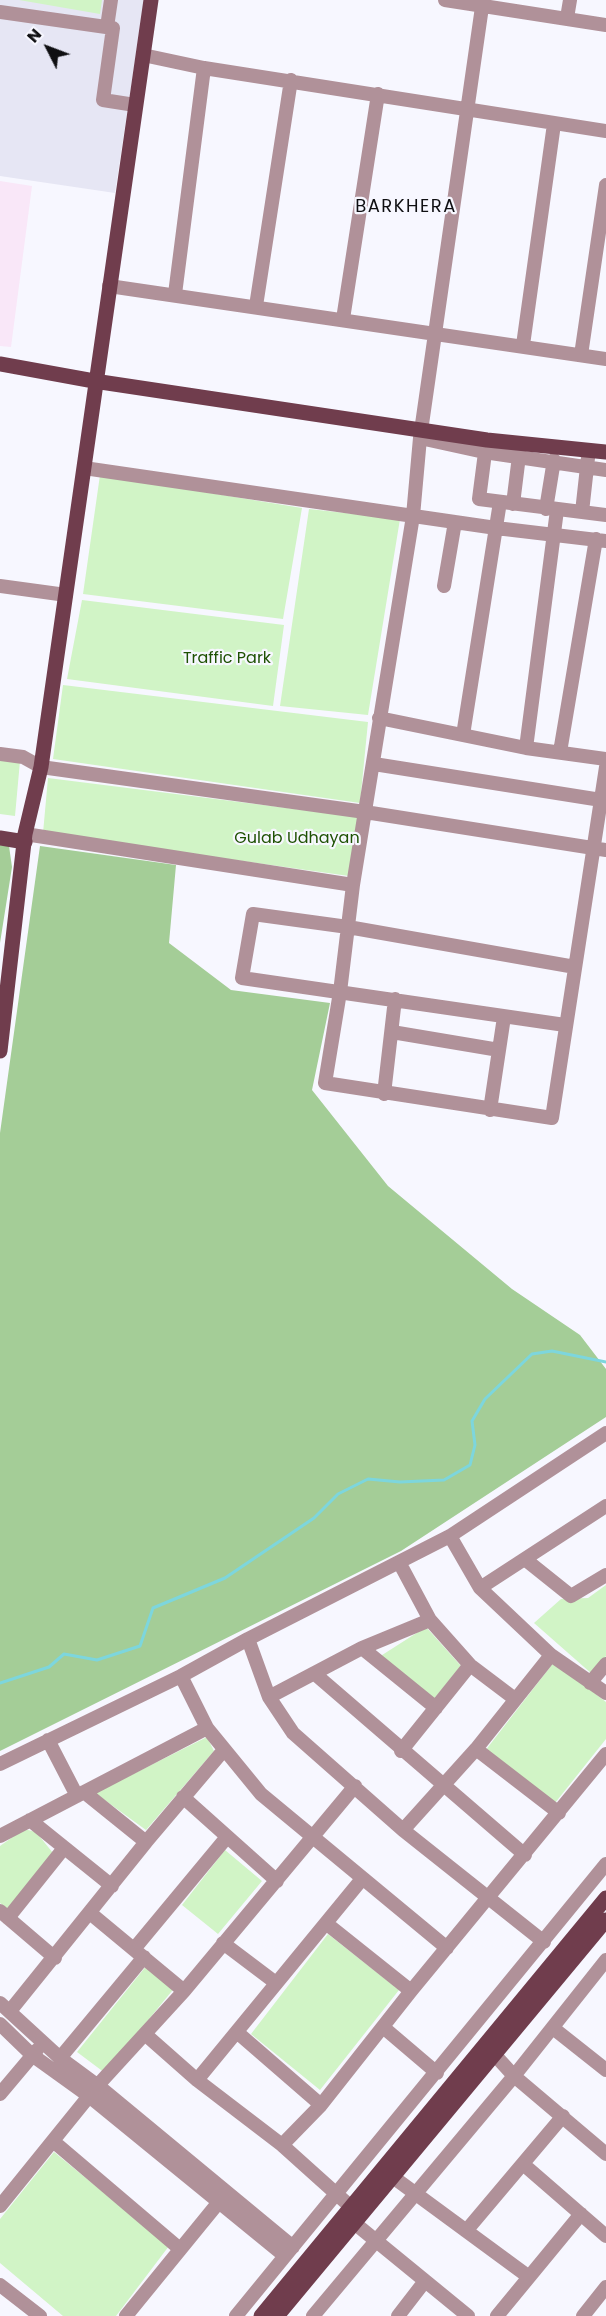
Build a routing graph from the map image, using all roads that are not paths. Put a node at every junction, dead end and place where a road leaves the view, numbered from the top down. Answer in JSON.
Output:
{"nodes":[{"id":1,"x":111,"y":0,"type":"edge"},
{"id":2,"x":151,"y":0,"type":"edge"},
{"id":3,"x":445,"y":0,"type":"edge"},
{"id":4,"x":570,"y":0,"type":"edge"},
{"id":5,"x":482,"y":3,"type":"edge"},
{"id":6,"x":0,"y":12,"type":"edge"},
{"id":7,"x":567,"y":18,"type":"junction"},
{"id":8,"x":606,"y":25,"type":"edge"},
{"id":9,"x":107,"y":27,"type":"junction"},
{"id":10,"x":143,"y":55,"type":"junction"},
{"id":11,"x":204,"y":68,"type":"junction"},
{"id":12,"x":291,"y":80,"type":"junction"},
{"id":13,"x":378,"y":94,"type":"junction"},
{"id":14,"x":135,"y":105,"type":"junction"},
{"id":15,"x":467,"y":108,"type":"junction"},
{"id":16,"x":554,"y":124,"type":"junction"},
{"id":17,"x":606,"y":131,"type":"edge"},
{"id":18,"x":606,"y":185,"type":"edge"},
{"id":19,"x":109,"y":286,"type":"junction"},
{"id":20,"x":175,"y":294,"type":"junction"},
{"id":21,"x":256,"y":306,"type":"junction"},
{"id":22,"x":343,"y":319,"type":"junction"},
{"id":23,"x":436,"y":334,"type":"junction"},
{"id":24,"x":523,"y":345,"type":"junction"},
{"id":25,"x":581,"y":355,"type":"junction"},
{"id":26,"x":606,"y":359,"type":"edge"},
{"id":27,"x":0,"y":364,"type":"edge"},
{"id":28,"x":94,"y":381,"type":"junction"},
{"id":29,"x":421,"y":433,"type":"junction"},
{"id":30,"x":485,"y":446,"type":"junction"},
{"id":31,"x":606,"y":453,"type":"edge"},
{"id":32,"x":519,"y":456,"type":"junction"},
{"id":33,"x":588,"y":458,"type":"junction"},
{"id":34,"x":555,"y":460,"type":"junction"},
{"id":35,"x":84,"y":468,"type":"junction"},
{"id":36,"x":606,"y":470,"type":"edge"},
{"id":37,"x":506,"y":503,"type":"junction"},
{"id":38,"x":552,"y":509,"type":"junction"},
{"id":39,"x":582,"y":512,"type":"junction"},
{"id":40,"x":606,"y":515,"type":"edge"},
{"id":41,"x":413,"y":516,"type":"junction"},
{"id":42,"x":455,"y":522,"type":"junction"},
{"id":43,"x":496,"y":528,"type":"junction"},
{"id":44,"x":554,"y":536,"type":"junction"},
{"id":45,"x":601,"y":540,"type":"edge"},
{"id":46,"x":0,"y":586,"type":"edge"},
{"id":47,"x":444,"y":586,"type":"dead end"},
{"id":48,"x":66,"y":596,"type":"junction"},
{"id":49,"x":379,"y":718,"type":"junction"},
{"id":50,"x":463,"y":735,"type":"junction"},
{"id":51,"x":526,"y":748,"type":"junction"},
{"id":52,"x":560,"y":752,"type":"junction"},
{"id":53,"x":0,"y":754,"type":"edge"},
{"id":54,"x":606,"y":759,"type":"edge"},
{"id":55,"x":374,"y":764,"type":"junction"},
{"id":56,"x":41,"y":766,"type":"junction"},
{"id":57,"x":606,"y":767,"type":"edge"},
{"id":58,"x":601,"y":800,"type":"junction"},
{"id":59,"x":365,"y":812,"type":"junction"},
{"id":60,"x":0,"y":830,"type":"edge"},
{"id":61,"x":0,"y":838,"type":"edge"},
{"id":62,"x":25,"y":838,"type":"junction"},
{"id":63,"x":599,"y":849,"type":"edge"},
{"id":64,"x":353,"y":885,"type":"junction"},
{"id":65,"x":348,"y":927,"type":"junction"},
{"id":66,"x":575,"y":967,"type":"junction"},
{"id":67,"x":340,"y":992,"type":"junction"},
{"id":68,"x":395,"y":999,"type":"junction"},
{"id":69,"x":504,"y":1017,"type":"junction"},
{"id":70,"x":565,"y":1025,"type":"junction"},
{"id":71,"x":392,"y":1032,"type":"junction"},
{"id":72,"x":499,"y":1050,"type":"junction"},
{"id":73,"x":0,"y":1051,"type":"edge"},
{"id":74,"x":384,"y":1094,"type":"junction"},
{"id":75,"x":490,"y":1110,"type":"junction"},
{"id":76,"x":606,"y":1433,"type":"edge"},
{"id":77,"x":606,"y":1506,"type":"edge"},
{"id":78,"x":450,"y":1536,"type":"junction"},
{"id":79,"x":526,"y":1560,"type":"junction"},
{"id":80,"x":399,"y":1562,"type":"junction"},
{"id":81,"x":606,"y":1575,"type":"edge"},
{"id":82,"x":480,"y":1588,"type":"junction"},
{"id":83,"x":430,"y":1620,"type":"junction"},
{"id":84,"x":248,"y":1639,"type":"junction"},
{"id":85,"x":362,"y":1648,"type":"junction"},
{"id":86,"x":551,"y":1655,"type":"junction"},
{"id":87,"x":606,"y":1664,"type":"edge"},
{"id":88,"x":470,"y":1665,"type":"junction"},
{"id":89,"x":315,"y":1674,"type":"junction"},
{"id":90,"x":182,"y":1676,"type":"junction"},
{"id":91,"x":590,"y":1683,"type":"junction"},
{"id":92,"x":606,"y":1693,"type":"edge"},
{"id":93,"x":269,"y":1697,"type":"junction"},
{"id":94,"x":515,"y":1699,"type":"junction"},
{"id":95,"x":436,"y":1708,"type":"junction"},
{"id":96,"x":207,"y":1728,"type":"junction"},
{"id":97,"x":48,"y":1740,"type":"junction"},
{"id":98,"x":476,"y":1749,"type":"junction"},
{"id":99,"x":223,"y":1751,"type":"junction"},
{"id":100,"x":401,"y":1751,"type":"junction"},
{"id":101,"x":606,"y":1754,"type":"edge"},
{"id":102,"x":0,"y":1764,"type":"edge"},
{"id":103,"x":355,"y":1786,"type":"junction"},
{"id":104,"x":443,"y":1786,"type":"junction"},
{"id":105,"x":80,"y":1794,"type":"junction"},
{"id":106,"x":183,"y":1797,"type":"junction"},
{"id":107,"x":559,"y":1813,"type":"junction"},
{"id":108,"x":30,"y":1821,"type":"junction"},
{"id":109,"x":403,"y":1830,"type":"junction"},
{"id":110,"x":0,"y":1836,"type":"edge"},
{"id":111,"x":227,"y":1837,"type":"junction"},
{"id":112,"x":311,"y":1837,"type":"junction"},
{"id":113,"x":146,"y":1842,"type":"junction"},
{"id":114,"x":64,"y":1848,"type":"junction"},
{"id":115,"x":525,"y":1855,"type":"junction"},
{"id":116,"x":606,"y":1864,"type":"edge"},
{"id":117,"x":362,"y":1879,"type":"junction"},
{"id":118,"x":277,"y":1881,"type":"junction"},
{"id":119,"x":112,"y":1886,"type":"junction"},
{"id":120,"x":488,"y":1897,"type":"junction"},
{"id":121,"x":606,"y":1898,"type":"edge"},
{"id":122,"x":90,"y":1913,"type":"junction"},
{"id":123,"x":4,"y":1914,"type":"edge"},
{"id":124,"x":606,"y":1920,"type":"edge"},
{"id":125,"x":327,"y":1924,"type":"junction"},
{"id":126,"x":544,"y":1942,"type":"junction"},
{"id":127,"x":223,"y":1943,"type":"junction"},
{"id":128,"x":447,"y":1948,"type":"junction"},
{"id":129,"x":139,"y":1953,"type":"junction"},
{"id":130,"x":55,"y":1958,"type":"junction"},
{"id":131,"x":606,"y":1960,"type":"edge"},
{"id":132,"x":276,"y":1983,"type":"junction"},
{"id":133,"x":183,"y":1991,"type":"junction"},
{"id":134,"x":411,"y":1991,"type":"junction"},
{"id":135,"x":5,"y":2007,"type":"edge"},
{"id":136,"x":0,"y":2024,"type":"edge"},
{"id":137,"x":382,"y":2027,"type":"junction"},
{"id":138,"x":553,"y":2028,"type":"junction"},
{"id":139,"x":238,"y":2033,"type":"junction"},
{"id":140,"x":146,"y":2035,"type":"junction"},
{"id":141,"x":43,"y":2042,"type":"junction"},
{"id":142,"x":463,"y":2042,"type":"junction"},
{"id":143,"x":488,"y":2051,"type":"junction"},
{"id":144,"x":32,"y":2055,"type":"junction"},
{"id":145,"x":60,"y":2058,"type":"junction"},
{"id":146,"x":605,"y":2067,"type":"edge"},
{"id":147,"x":437,"y":2073,"type":"junction"},
{"id":148,"x":514,"y":2076,"type":"junction"},
{"id":149,"x":198,"y":2080,"type":"junction"},
{"id":150,"x":94,"y":2091,"type":"junction"},
{"id":151,"x":0,"y":2094,"type":"edge"},
{"id":152,"x":321,"y":2105,"type":"junction"},
{"id":153,"x":563,"y":2116,"type":"junction"},
{"id":154,"x":53,"y":2141,"type":"junction"},
{"id":155,"x":282,"y":2145,"type":"junction"},
{"id":156,"x":605,"y":2151,"type":"edge"},
{"id":157,"x":523,"y":2164,"type":"junction"},
{"id":158,"x":393,"y":2177,"type":"junction"},
{"id":159,"x":335,"y":2194,"type":"junction"},
{"id":160,"x":415,"y":2194,"type":"junction"},
{"id":161,"x":223,"y":2197,"type":"junction"},
{"id":162,"x":0,"y":2206,"type":"edge"},
{"id":163,"x":581,"y":2214,"type":"junction"},
{"id":164,"x":350,"y":2215,"type":"junction"},
{"id":165,"x":466,"y":2231,"type":"junction"},
{"id":166,"x":606,"y":2236,"type":"edge"},
{"id":167,"x":375,"y":2240,"type":"junction"},
{"id":168,"x":180,"y":2249,"type":"junction"},
{"id":169,"x":289,"y":2252,"type":"junction"},
{"id":170,"x":529,"y":2277,"type":"junction"},
{"id":171,"x":425,"y":2281,"type":"junction"},
{"id":172,"x":0,"y":2285,"type":"edge"},
{"id":173,"x":606,"y":2287,"type":"edge"},
{"id":174,"x":39,"y":2316,"type":"edge"},
{"id":175,"x":126,"y":2316,"type":"edge"},
{"id":176,"x":236,"y":2316,"type":"edge"},
{"id":177,"x":261,"y":2316,"type":"edge"},
{"id":178,"x":277,"y":2316,"type":"edge"},
{"id":179,"x":313,"y":2316,"type":"edge"},
{"id":180,"x":398,"y":2316,"type":"edge"},
{"id":181,"x":468,"y":2316,"type":"edge"},
{"id":182,"x":497,"y":2316,"type":"edge"},
{"id":183,"x":583,"y":2316,"type":"edge"}],
"edges":[{"from":1,"to":9,"type":"street"},
{"from":2,"to":10,"type":"main road"},
{"from":3,"to":5,"type":"street"},
{"from":4,"to":7,"type":"street"},
{"from":5,"to":7,"type":"street"},
{"from":5,"to":15,"type":"street"},
{"from":6,"to":9,"type":"street"},
{"from":7,"to":8,"type":"street"},
{"from":9,"to":14,"type":"street"},
{"from":10,"to":11,"type":"street"},
{"from":10,"to":14,"type":"main road"},
{"from":11,"to":12,"type":"street"},
{"from":11,"to":20,"type":"street"},
{"from":12,"to":13,"type":"street"},
{"from":12,"to":21,"type":"street"},
{"from":13,"to":15,"type":"street"},
{"from":13,"to":22,"type":"street"},
{"from":14,"to":19,"type":"main road"},
{"from":15,"to":16,"type":"street"},
{"from":15,"to":23,"type":"street"},
{"from":16,"to":17,"type":"street"},
{"from":16,"to":24,"type":"street"},
{"from":18,"to":25,"type":"street"},
{"from":19,"to":20,"type":"street"},
{"from":19,"to":28,"type":"main road"},
{"from":20,"to":21,"type":"street"},
{"from":21,"to":22,"type":"street"},
{"from":22,"to":23,"type":"street"},
{"from":23,"to":24,"type":"street"},
{"from":23,"to":29,"type":"street"},
{"from":24,"to":25,"type":"street"},
{"from":25,"to":26,"type":"street"},
{"from":27,"to":28,"type":"main road"},
{"from":28,"to":29,"type":"main road"},
{"from":28,"to":35,"type":"main road"},
{"from":29,"to":30,"type":"main road"},
{"from":29,"to":41,"type":"street"},
{"from":30,"to":32,"type":"street"},
{"from":30,"to":33,"type":"main road"},
{"from":30,"to":37,"type":"street"},
{"from":31,"to":33,"type":"main road"},
{"from":32,"to":34,"type":"street"},
{"from":32,"to":37,"type":"street"},
{"from":33,"to":34,"type":"street"},
{"from":33,"to":36,"type":"street"},
{"from":33,"to":39,"type":"street"},
{"from":34,"to":38,"type":"street"},
{"from":35,"to":41,"type":"street"},
{"from":35,"to":48,"type":"main road"},
{"from":37,"to":38,"type":"street"},
{"from":37,"to":43,"type":"street"},
{"from":38,"to":39,"type":"street"},
{"from":38,"to":44,"type":"street"},
{"from":39,"to":40,"type":"street"},
{"from":41,"to":42,"type":"street"},
{"from":41,"to":49,"type":"street"},
{"from":42,"to":43,"type":"street"},
{"from":42,"to":47,"type":"street"},
{"from":43,"to":44,"type":"street"},
{"from":43,"to":50,"type":"street"},
{"from":44,"to":45,"type":"street"},
{"from":44,"to":51,"type":"street"},
{"from":45,"to":52,"type":"street"},
{"from":46,"to":48,"type":"street"},
{"from":48,"to":56,"type":"main road"},
{"from":49,"to":50,"type":"street"},
{"from":49,"to":55,"type":"street"},
{"from":50,"to":51,"type":"street"},
{"from":51,"to":52,"type":"street"},
{"from":52,"to":54,"type":"street"},
{"from":53,"to":56,"type":"street"},
{"from":55,"to":58,"type":"street"},
{"from":55,"to":59,"type":"street"},
{"from":56,"to":59,"type":"street"},
{"from":56,"to":62,"type":"main road"},
{"from":57,"to":58,"type":"street"},
{"from":58,"to":63,"type":"street"},
{"from":59,"to":63,"type":"street"},
{"from":59,"to":64,"type":"street"},
{"from":60,"to":62,"type":"main road"},
{"from":61,"to":62,"type":"main road"},
{"from":62,"to":64,"type":"street"},
{"from":62,"to":73,"type":"main road"},
{"from":63,"to":66,"type":"street"},
{"from":64,"to":65,"type":"street"},
{"from":65,"to":66,"type":"street"},
{"from":65,"to":67,"type":"street"},
{"from":65,"to":67,"type":"street"},
{"from":66,"to":70,"type":"street"},
{"from":67,"to":68,"type":"street"},
{"from":67,"to":74,"type":"street"},
{"from":68,"to":69,"type":"street"},
{"from":68,"to":71,"type":"street"},
{"from":69,"to":70,"type":"street"},
{"from":69,"to":72,"type":"street"},
{"from":70,"to":75,"type":"street"},
{"from":71,"to":72,"type":"street"},
{"from":71,"to":74,"type":"street"},
{"from":72,"to":75,"type":"street"},
{"from":74,"to":75,"type":"street"},
{"from":76,"to":78,"type":"street"},
{"from":77,"to":79,"type":"street"},
{"from":78,"to":80,"type":"street"},
{"from":78,"to":82,"type":"street"},
{"from":79,"to":81,"type":"street"},
{"from":79,"to":82,"type":"street"},
{"from":80,"to":83,"type":"street"},
{"from":80,"to":84,"type":"street"},
{"from":82,"to":86,"type":"street"},
{"from":83,"to":85,"type":"street"},
{"from":83,"to":88,"type":"street"},
{"from":84,"to":90,"type":"street"},
{"from":84,"to":93,"type":"street"},
{"from":85,"to":89,"type":"street"},
{"from":85,"to":95,"type":"street"},
{"from":86,"to":91,"type":"street"},
{"from":86,"to":94,"type":"street"},
{"from":87,"to":91,"type":"street"},
{"from":88,"to":94,"type":"street"},
{"from":88,"to":95,"type":"street"},
{"from":89,"to":93,"type":"street"},
{"from":89,"to":100,"type":"street"},
{"from":90,"to":96,"type":"street"},
{"from":90,"to":97,"type":"street"},
{"from":91,"to":92,"type":"street"},
{"from":93,"to":103,"type":"street"},
{"from":94,"to":98,"type":"street"},
{"from":95,"to":100,"type":"street"},
{"from":96,"to":99,"type":"street"},
{"from":96,"to":105,"type":"street"},
{"from":97,"to":102,"type":"street"},
{"from":97,"to":105,"type":"street"},
{"from":98,"to":104,"type":"street"},
{"from":98,"to":107,"type":"street"},
{"from":99,"to":106,"type":"street"},
{"from":99,"to":112,"type":"street"},
{"from":100,"to":104,"type":"street"},
{"from":101,"to":107,"type":"street"},
{"from":103,"to":109,"type":"street"},
{"from":103,"to":112,"type":"street"},
{"from":104,"to":109,"type":"street"},
{"from":104,"to":115,"type":"street"},
{"from":105,"to":108,"type":"street"},
{"from":105,"to":113,"type":"street"},
{"from":106,"to":111,"type":"street"},
{"from":106,"to":113,"type":"street"},
{"from":107,"to":115,"type":"street"},
{"from":108,"to":110,"type":"street"},
{"from":108,"to":114,"type":"street"},
{"from":109,"to":120,"type":"street"},
{"from":111,"to":118,"type":"street"},
{"from":111,"to":129,"type":"street"},
{"from":112,"to":117,"type":"street"},
{"from":112,"to":118,"type":"street"},
{"from":113,"to":119,"type":"street"},
{"from":114,"to":119,"type":"street"},
{"from":114,"to":123,"type":"street"},
{"from":115,"to":120,"type":"street"},
{"from":116,"to":126,"type":"street"},
{"from":117,"to":125,"type":"street"},
{"from":117,"to":128,"type":"street"},
{"from":118,"to":127,"type":"street"},
{"from":119,"to":122,"type":"street"},
{"from":120,"to":126,"type":"street"},
{"from":120,"to":128,"type":"street"},
{"from":121,"to":143,"type":"main road"},
{"from":122,"to":129,"type":"street"},
{"from":122,"to":130,"type":"street"},
{"from":123,"to":130,"type":"street"},
{"from":124,"to":143,"type":"main road"},
{"from":125,"to":132,"type":"street"},
{"from":125,"to":134,"type":"street"},
{"from":126,"to":142,"type":"street"},
{"from":127,"to":132,"type":"street"},
{"from":127,"to":133,"type":"street"},
{"from":128,"to":134,"type":"street"},
{"from":129,"to":133,"type":"street"},
{"from":129,"to":145,"type":"street"},
{"from":130,"to":135,"type":"street"},
{"from":131,"to":138,"type":"street"},
{"from":132,"to":139,"type":"street"},
{"from":133,"to":140,"type":"street"},
{"from":134,"to":137,"type":"street"},
{"from":135,"to":141,"type":"street"},
{"from":136,"to":144,"type":"street"},
{"from":137,"to":147,"type":"street"},
{"from":137,"to":152,"type":"street"},
{"from":138,"to":146,"type":"street"},
{"from":138,"to":148,"type":"street"},
{"from":139,"to":149,"type":"street"},
{"from":139,"to":152,"type":"street"},
{"from":140,"to":149,"type":"street"},
{"from":140,"to":150,"type":"street"},
{"from":141,"to":144,"type":"street"},
{"from":141,"to":145,"type":"street"},
{"from":142,"to":143,"type":"street"},
{"from":142,"to":147,"type":"street"},
{"from":143,"to":148,"type":"street"},
{"from":143,"to":158,"type":"main road"},
{"from":143,"to":164,"type":"main road"},
{"from":144,"to":150,"type":"street"},
{"from":144,"to":151,"type":"street"},
{"from":145,"to":150,"type":"street"},
{"from":147,"to":159,"type":"street"},
{"from":148,"to":153,"type":"street"},
{"from":148,"to":160,"type":"street"},
{"from":149,"to":155,"type":"street"},
{"from":150,"to":154,"type":"street"},
{"from":150,"to":161,"type":"street"},
{"from":152,"to":155,"type":"street"},
{"from":153,"to":156,"type":"street"},
{"from":153,"to":157,"type":"street"},
{"from":154,"to":162,"type":"street"},
{"from":154,"to":168,"type":"street"},
{"from":155,"to":159,"type":"street"},
{"from":157,"to":163,"type":"street"},
{"from":157,"to":165,"type":"street"},
{"from":158,"to":160,"type":"street"},
{"from":158,"to":164,"type":"main road"},
{"from":159,"to":164,"type":"street"},
{"from":159,"to":169,"type":"street"},
{"from":160,"to":165,"type":"street"},
{"from":160,"to":167,"type":"street"},
{"from":161,"to":168,"type":"street"},
{"from":161,"to":169,"type":"street"},
{"from":163,"to":166,"type":"street"},
{"from":163,"to":170,"type":"street"},
{"from":164,"to":167,"type":"street"},
{"from":164,"to":177,"type":"main road"},
{"from":164,"to":178,"type":"main road"},
{"from":165,"to":170,"type":"street"},
{"from":167,"to":171,"type":"street"},
{"from":167,"to":179,"type":"street"},
{"from":168,"to":175,"type":"street"},
{"from":169,"to":176,"type":"street"},
{"from":170,"to":182,"type":"street"},
{"from":171,"to":180,"type":"street"},
{"from":171,"to":181,"type":"street"},
{"from":172,"to":174,"type":"street"},
{"from":173,"to":183,"type":"street"}]}
